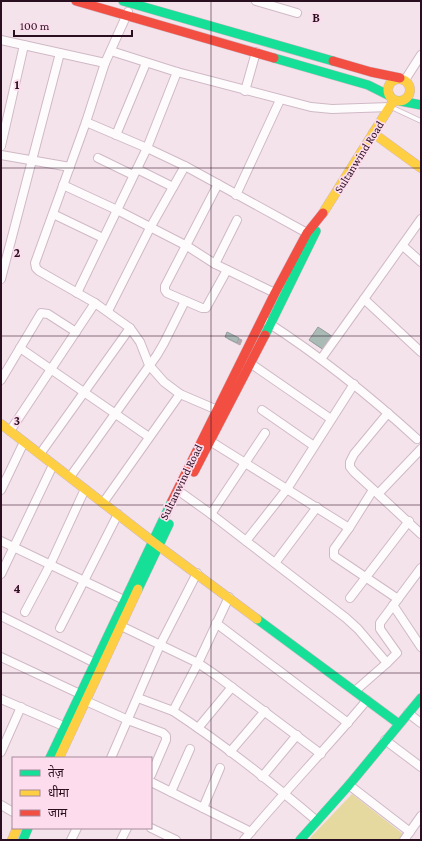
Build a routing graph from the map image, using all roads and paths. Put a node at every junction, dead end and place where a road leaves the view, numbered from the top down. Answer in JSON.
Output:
{"nodes":[{"id":1,"x":76,"y":1,"type":"edge"},
{"id":2,"x":256,"y":1,"type":"edge"},
{"id":3,"x":128,"y":2,"type":"edge"},
{"id":4,"x":142,"y":4,"type":"edge"},
{"id":5,"x":298,"y":13,"type":"dead end"},
{"id":6,"x":127,"y":16,"type":"junction"},
{"id":7,"x":1,"y":40,"type":"edge"},
{"id":8,"x":24,"y":45,"type":"junction"},
{"id":9,"x":111,"y":51,"type":"junction"},
{"id":10,"x":256,"y":52,"type":"junction"},
{"id":11,"x":60,"y":53,"type":"junction"},
{"id":12,"x":420,"y":58,"type":"edge"},
{"id":13,"x":105,"y":63,"type":"junction"},
{"id":14,"x":146,"y":63,"type":"junction"},
{"id":15,"x":177,"y":72,"type":"junction"},
{"id":16,"x":404,"y":80,"type":"junction"},
{"id":17,"x":245,"y":90,"type":"junction"},
{"id":18,"x":421,"y":91,"type":"edge"},
{"id":19,"x":280,"y":100,"type":"junction"},
{"id":20,"x":394,"y":101,"type":"junction"},
{"id":21,"x":421,"y":105,"type":"edge"},
{"id":22,"x":86,"y":122,"type":"junction"},
{"id":23,"x":421,"y":122,"type":"edge"},
{"id":24,"x":374,"y":133,"type":"junction"},
{"id":25,"x":116,"y":135,"type":"junction"},
{"id":26,"x":1,"y":146,"type":"edge"},
{"id":27,"x":147,"y":148,"type":"junction"},
{"id":28,"x":1,"y":155,"type":"edge"},
{"id":29,"x":98,"y":158,"type":"dead end"},
{"id":30,"x":33,"y":160,"type":"junction"},
{"id":31,"x":185,"y":166,"type":"junction"},
{"id":32,"x":70,"y":167,"type":"junction"},
{"id":33,"x":421,"y":168,"type":"edge"},
{"id":34,"x":135,"y":172,"type":"junction"},
{"id":35,"x":218,"y":184,"type":"junction"},
{"id":36,"x":63,"y":186,"type":"junction"},
{"id":37,"x":173,"y":187,"type":"junction"},
{"id":38,"x":236,"y":195,"type":"junction"},
{"id":39,"x":117,"y":210,"type":"junction"},
{"id":40,"x":323,"y":213,"type":"junction"},
{"id":41,"x":53,"y":214,"type":"junction"},
{"id":42,"x":421,"y":219,"type":"edge"},
{"id":43,"x":237,"y":220,"type":"dead end"},
{"id":44,"x":150,"y":228,"type":"junction"},
{"id":45,"x":307,"y":233,"type":"junction"},
{"id":46,"x":103,"y":238,"type":"junction"},
{"id":47,"x":186,"y":246,"type":"junction"},
{"id":48,"x":402,"y":246,"type":"junction"},
{"id":49,"x":421,"y":262,"type":"edge"},
{"id":50,"x":215,"y":264,"type":"junction"},
{"id":51,"x":227,"y":270,"type":"junction"},
{"id":52,"x":1,"y":278,"type":"edge"},
{"id":53,"x":77,"y":293,"type":"junction"},
{"id":54,"x":275,"y":293,"type":"junction"},
{"id":55,"x":364,"y":299,"type":"junction"},
{"id":56,"x":185,"y":301,"type":"junction"},
{"id":57,"x":95,"y":303,"type":"junction"},
{"id":58,"x":108,"y":311,"type":"junction"},
{"id":59,"x":262,"y":319,"type":"junction"},
{"id":60,"x":270,"y":324,"type":"junction"},
{"id":61,"x":130,"y":328,"type":"junction"},
{"id":62,"x":76,"y":332,"type":"junction"},
{"id":63,"x":20,"y":348,"type":"junction"},
{"id":64,"x":421,"y":352,"type":"edge"},
{"id":65,"x":321,"y":359,"type":"junction"},
{"id":66,"x":250,"y":363,"type":"junction"},
{"id":67,"x":149,"y":365,"type":"junction"},
{"id":68,"x":51,"y":369,"type":"junction"},
{"id":69,"x":1,"y":380,"type":"edge"},
{"id":70,"x":354,"y":384,"type":"junction"},
{"id":71,"x":84,"y":392,"type":"junction"},
{"id":72,"x":180,"y":394,"type":"junction"},
{"id":73,"x":262,"y":410,"type":"dead end"},
{"id":74,"x":220,"y":411,"type":"junction"},
{"id":75,"x":388,"y":413,"type":"junction"},
{"id":76,"x":115,"y":414,"type":"junction"},
{"id":77,"x":331,"y":419,"type":"junction"},
{"id":78,"x":1,"y":424,"type":"edge"},
{"id":79,"x":10,"y":431,"type":"junction"},
{"id":80,"x":265,"y":433,"type":"dead end"},
{"id":81,"x":149,"y":437,"type":"junction"},
{"id":82,"x":419,"y":438,"type":"edge"},
{"id":83,"x":210,"y":441,"type":"junction"},
{"id":84,"x":24,"y":442,"type":"junction"},
{"id":85,"x":314,"y":446,"type":"junction"},
{"id":86,"x":421,"y":449,"type":"edge"},
{"id":87,"x":40,"y":454,"type":"junction"},
{"id":88,"x":246,"y":463,"type":"junction"},
{"id":89,"x":53,"y":465,"type":"junction"},
{"id":90,"x":70,"y":477,"type":"junction"},
{"id":91,"x":86,"y":489,"type":"junction"},
{"id":92,"x":287,"y":489,"type":"junction"},
{"id":93,"x":1,"y":490,"type":"edge"},
{"id":94,"x":376,"y":492,"type":"junction"},
{"id":95,"x":183,"y":494,"type":"junction"},
{"id":96,"x":103,"y":503,"type":"junction"},
{"id":97,"x":317,"y":507,"type":"junction"},
{"id":98,"x":118,"y":514,"type":"junction"},
{"id":99,"x":212,"y":514,"type":"junction"},
{"id":100,"x":409,"y":521,"type":"junction"},
{"id":101,"x":349,"y":528,"type":"junction"},
{"id":102,"x":421,"y":534,"type":"edge"},
{"id":103,"x":246,"y":541,"type":"junction"},
{"id":104,"x":1,"y":542,"type":"edge"},
{"id":105,"x":155,"y":543,"type":"junction"},
{"id":106,"x":14,"y":548,"type":"junction"},
{"id":107,"x":275,"y":563,"type":"junction"},
{"id":108,"x":50,"y":565,"type":"junction"},
{"id":109,"x":421,"y":568,"type":"edge"},
{"id":110,"x":197,"y":573,"type":"junction"},
{"id":111,"x":1,"y":574,"type":"edge"},
{"id":112,"x":366,"y":578,"type":"junction"},
{"id":113,"x":84,"y":581,"type":"junction"},
{"id":114,"x":230,"y":597,"type":"junction"},
{"id":115,"x":350,"y":598,"type":"dead end"},
{"id":116,"x":124,"y":600,"type":"junction"},
{"id":117,"x":395,"y":602,"type":"junction"},
{"id":118,"x":25,"y":612,"type":"dead end"},
{"id":119,"x":1,"y":616,"type":"edge"},
{"id":120,"x":216,"y":623,"type":"junction"},
{"id":121,"x":121,"y":626,"type":"junction"},
{"id":122,"x":60,"y":628,"type":"dead end"},
{"id":123,"x":160,"y":645,"type":"junction"},
{"id":124,"x":421,"y":647,"type":"edge"},
{"id":125,"x":1,"y":657,"type":"edge"},
{"id":126,"x":95,"y":663,"type":"junction"},
{"id":127,"x":198,"y":663,"type":"junction"},
{"id":128,"x":387,"y":664,"type":"junction"},
{"id":129,"x":232,"y":687,"type":"junction"},
{"id":130,"x":355,"y":691,"type":"junction"},
{"id":131,"x":83,"y":698,"type":"junction"},
{"id":132,"x":138,"y":698,"type":"junction"},
{"id":133,"x":421,"y":698,"type":"edge"},
{"id":134,"x":1,"y":699,"type":"edge"},
{"id":135,"x":367,"y":700,"type":"junction"},
{"id":136,"x":21,"y":708,"type":"junction"},
{"id":137,"x":173,"y":711,"type":"junction"},
{"id":138,"x":265,"y":711,"type":"junction"},
{"id":139,"x":408,"y":713,"type":"junction"},
{"id":140,"x":128,"y":720,"type":"junction"},
{"id":141,"x":348,"y":723,"type":"junction"},
{"id":142,"x":399,"y":724,"type":"junction"},
{"id":143,"x":421,"y":724,"type":"edge"},
{"id":144,"x":69,"y":728,"type":"junction"},
{"id":145,"x":198,"y":728,"type":"junction"},
{"id":146,"x":297,"y":735,"type":"junction"},
{"id":147,"x":385,"y":740,"type":"junction"},
{"id":148,"x":190,"y":749,"type":"dead end"},
{"id":149,"x":1,"y":752,"type":"edge"},
{"id":150,"x":230,"y":752,"type":"junction"},
{"id":151,"x":321,"y":754,"type":"junction"},
{"id":152,"x":51,"y":757,"type":"edge"},
{"id":153,"x":59,"y":757,"type":"edge"},
{"id":154,"x":111,"y":757,"type":"edge"},
{"id":155,"x":421,"y":767,"type":"edge"},
{"id":156,"x":220,"y":768,"type":"dead end"},
{"id":157,"x":152,"y":773,"type":"edge"},
{"id":158,"x":262,"y":777,"type":"junction"},
{"id":159,"x":152,"y":782,"type":"edge"},
{"id":160,"x":349,"y":785,"type":"junction"},
{"id":161,"x":171,"y":792,"type":"junction"},
{"id":162,"x":285,"y":794,"type":"junction"},
{"id":163,"x":1,"y":805,"type":"edge"},
{"id":164,"x":203,"y":808,"type":"junction"},
{"id":165,"x":12,"y":811,"type":"edge"},
{"id":166,"x":421,"y":816,"type":"edge"},
{"id":167,"x":316,"y":821,"type":"junction"},
{"id":168,"x":152,"y":828,"type":"edge"},
{"id":169,"x":18,"y":829,"type":"edge"},
{"id":170,"x":28,"y":829,"type":"edge"},
{"id":171,"x":76,"y":829,"type":"edge"},
{"id":172,"x":126,"y":829,"type":"edge"},
{"id":173,"x":251,"y":832,"type":"junction"},
{"id":174,"x":410,"y":832,"type":"junction"},
{"id":175,"x":12,"y":840,"type":"edge"},
{"id":176,"x":23,"y":840,"type":"edge"},
{"id":177,"x":71,"y":840,"type":"edge"},
{"id":178,"x":121,"y":840,"type":"edge"},
{"id":179,"x":176,"y":840,"type":"edge"},
{"id":180,"x":244,"y":840,"type":"edge"},
{"id":181,"x":300,"y":840,"type":"edge"},
{"id":182,"x":404,"y":840,"type":"edge"}],
"edges":[{"from":1,"to":6,"type":"main road"},
{"from":2,"to":5,"type":"street"},
{"from":3,"to":4,"type":"main road"},
{"from":3,"to":6,"type":"street"},
{"from":4,"to":16,"type":"main road"},
{"from":6,"to":9,"type":"street"},
{"from":6,"to":10,"type":"main road"},
{"from":7,"to":8,"type":"street"},
{"from":8,"to":11,"type":"street"},
{"from":8,"to":26,"type":"street"},
{"from":9,"to":13,"type":"street"},
{"from":9,"to":14,"type":"street"},
{"from":10,"to":17,"type":"street"},
{"from":10,"to":20,"type":"main road"},
{"from":11,"to":13,"type":"street"},
{"from":11,"to":30,"type":"street"},
{"from":12,"to":16,"type":"street"},
{"from":13,"to":22,"type":"street"},
{"from":14,"to":15,"type":"street"},
{"from":14,"to":25,"type":"street"},
{"from":15,"to":17,"type":"street"},
{"from":15,"to":27,"type":"street"},
{"from":16,"to":18,"type":"main road"},
{"from":16,"to":20,"type":"main road"},
{"from":16,"to":20,"type":"main road"},
{"from":17,"to":19,"type":"street"},
{"from":19,"to":20,"type":"street"},
{"from":19,"to":38,"type":"street"},
{"from":20,"to":21,"type":"main road"},
{"from":20,"to":23,"type":"lane"},
{"from":20,"to":24,"type":"main road","name":"Sultanwind Road"},
{"from":22,"to":25,"type":"street"},
{"from":22,"to":32,"type":"street"},
{"from":24,"to":33,"type":"main road"},
{"from":24,"to":40,"type":"main road","name":"Sultanwind Road"},
{"from":25,"to":27,"type":"street"},
{"from":27,"to":31,"type":"street"},
{"from":27,"to":34,"type":"street"},
{"from":28,"to":30,"type":"street"},
{"from":29,"to":34,"type":"street"},
{"from":30,"to":32,"type":"street"},
{"from":30,"to":52,"type":"street"},
{"from":31,"to":35,"type":"street"},
{"from":31,"to":37,"type":"street"},
{"from":32,"to":36,"type":"street"},
{"from":34,"to":37,"type":"street"},
{"from":34,"to":39,"type":"street"},
{"from":35,"to":38,"type":"street"},
{"from":35,"to":47,"type":"street"},
{"from":36,"to":39,"type":"street"},
{"from":36,"to":41,"type":"street"},
{"from":37,"to":44,"type":"street"},
{"from":38,"to":45,"type":"street"},
{"from":39,"to":44,"type":"street"},
{"from":39,"to":46,"type":"street"},
{"from":40,"to":45,"type":"main road","name":"Sultanwind Road"},
{"from":40,"to":60,"type":"main road","name":"Sultanwind Road"},
{"from":41,"to":46,"type":"street"},
{"from":41,"to":53,"type":"street"},
{"from":42,"to":48,"type":"street"},
{"from":43,"to":50,"type":"street"},
{"from":44,"to":47,"type":"street"},
{"from":44,"to":58,"type":"street"},
{"from":45,"to":54,"type":"main road","name":"Sultanwind Road"},
{"from":46,"to":53,"type":"street"},
{"from":47,"to":50,"type":"street"},
{"from":47,"to":56,"type":"street"},
{"from":48,"to":49,"type":"street"},
{"from":48,"to":55,"type":"street"},
{"from":50,"to":51,"type":"street"},
{"from":51,"to":54,"type":"street"},
{"from":51,"to":56,"type":"street"},
{"from":53,"to":57,"type":"street"},
{"from":54,"to":59,"type":"main road","name":"Sultanwind Road"},
{"from":55,"to":64,"type":"street"},
{"from":55,"to":65,"type":"street"},
{"from":56,"to":67,"type":"street"},
{"from":57,"to":58,"type":"street"},
{"from":57,"to":62,"type":"street"},
{"from":58,"to":61,"type":"street"},
{"from":59,"to":60,"type":"street"},
{"from":59,"to":74,"type":"main road","name":"Sultanwind Road"},
{"from":60,"to":65,"type":"street"},
{"from":60,"to":66,"type":"main road","name":"Sultanwind Road"},
{"from":61,"to":67,"type":"street"},
{"from":61,"to":71,"type":"street"},
{"from":62,"to":63,"type":"street"},
{"from":62,"to":68,"type":"street"},
{"from":63,"to":68,"type":"street"},
{"from":63,"to":69,"type":"street"},
{"from":65,"to":70,"type":"street"},
{"from":66,"to":74,"type":"main road","name":"Sultanwind Road"},
{"from":66,"to":77,"type":"street"},
{"from":67,"to":72,"type":"street"},
{"from":67,"to":76,"type":"street"},
{"from":68,"to":71,"type":"street"},
{"from":68,"to":79,"type":"street"},
{"from":70,"to":75,"type":"street"},
{"from":70,"to":77,"type":"street"},
{"from":71,"to":76,"type":"street"},
{"from":71,"to":87,"type":"street"},
{"from":72,"to":74,"type":"street"},
{"from":72,"to":81,"type":"street"},
{"from":73,"to":85,"type":"street"},
{"from":74,"to":83,"type":"main road","name":"Sultanwind Road"},
{"from":74,"to":105,"type":"main road","name":"Sultanwind Road"},
{"from":75,"to":82,"type":"street"},
{"from":75,"to":94,"type":"street"},
{"from":76,"to":81,"type":"street"},
{"from":76,"to":90,"type":"street"},
{"from":77,"to":85,"type":"street"},
{"from":78,"to":79,"type":"main road"},
{"from":79,"to":84,"type":"main road"},
{"from":80,"to":88,"type":"street"},
{"from":81,"to":96,"type":"street"},
{"from":82,"to":86,"type":"street"},
{"from":83,"to":88,"type":"street"},
{"from":83,"to":95,"type":"main road","name":"Sultanwind Road"},
{"from":84,"to":87,"type":"main road"},
{"from":84,"to":93,"type":"street"},
{"from":85,"to":92,"type":"street"},
{"from":86,"to":94,"type":"street"},
{"from":87,"to":89,"type":"main road"},
{"from":88,"to":92,"type":"street"},
{"from":88,"to":99,"type":"street"},
{"from":89,"to":90,"type":"main road"},
{"from":89,"to":106,"type":"street"},
{"from":90,"to":91,"type":"main road"},
{"from":91,"to":96,"type":"main road"},
{"from":91,"to":108,"type":"street"},
{"from":92,"to":97,"type":"street"},
{"from":92,"to":103,"type":"street"},
{"from":94,"to":100,"type":"street"},
{"from":94,"to":101,"type":"street"},
{"from":95,"to":99,"type":"street"},
{"from":95,"to":105,"type":"main road","name":"Sultanwind Road"},
{"from":96,"to":98,"type":"main road"},
{"from":97,"to":101,"type":"street"},
{"from":97,"to":107,"type":"street"},
{"from":98,"to":105,"type":"main road"},
{"from":98,"to":113,"type":"street"},
{"from":99,"to":103,"type":"street"},
{"from":100,"to":102,"type":"street"},
{"from":100,"to":112,"type":"street"},
{"from":101,"to":112,"type":"street"},
{"from":103,"to":107,"type":"street"},
{"from":104,"to":106,"type":"street"},
{"from":105,"to":110,"type":"main road"},
{"from":105,"to":116,"type":"main road","name":"Sultanwind Road"},
{"from":105,"to":121,"type":"main road","name":"Sultanwind Road"},
{"from":106,"to":108,"type":"street"},
{"from":106,"to":111,"type":"street"},
{"from":107,"to":128,"type":"street"},
{"from":108,"to":113,"type":"street"},
{"from":108,"to":118,"type":"street"},
{"from":109,"to":117,"type":"street"},
{"from":110,"to":114,"type":"main road"},
{"from":110,"to":123,"type":"street"},
{"from":112,"to":115,"type":"street"},
{"from":112,"to":117,"type":"street"},
{"from":113,"to":116,"type":"street"},
{"from":113,"to":122,"type":"street"},
{"from":114,"to":120,"type":"street"},
{"from":114,"to":130,"type":"main road"},
{"from":116,"to":126,"type":"main road","name":"Sultanwind Road"},
{"from":117,"to":124,"type":"street"},
{"from":117,"to":128,"type":"street"},
{"from":119,"to":126,"type":"street"},
{"from":120,"to":127,"type":"street"},
{"from":120,"to":141,"type":"street"},
{"from":121,"to":123,"type":"street"},
{"from":121,"to":131,"type":"main road","name":"Sultanwind Road"},
{"from":123,"to":127,"type":"street"},
{"from":123,"to":132,"type":"street"},
{"from":125,"to":131,"type":"street"},
{"from":126,"to":131,"type":"main road","name":"Sultanwind Road"},
{"from":127,"to":129,"type":"street"},
{"from":127,"to":137,"type":"street"},
{"from":128,"to":130,"type":"street"},
{"from":129,"to":138,"type":"street"},
{"from":129,"to":145,"type":"street"},
{"from":130,"to":135,"type":"main road"},
{"from":131,"to":140,"type":"street"},
{"from":131,"to":144,"type":"main road","name":"Sultanwind Road"},
{"from":132,"to":137,"type":"street"},
{"from":132,"to":140,"type":"street"},
{"from":133,"to":139,"type":"main road"},
{"from":134,"to":136,"type":"street"},
{"from":135,"to":141,"type":"street"},
{"from":135,"to":142,"type":"main road"},
{"from":136,"to":144,"type":"street"},
{"from":136,"to":149,"type":"street"},
{"from":137,"to":145,"type":"street"},
{"from":138,"to":146,"type":"street"},
{"from":138,"to":150,"type":"street"},
{"from":139,"to":142,"type":"main road"},
{"from":139,"to":143,"type":"street"},
{"from":140,"to":154,"type":"street"},
{"from":140,"to":157,"type":"street"},
{"from":141,"to":151,"type":"street"},
{"from":142,"to":147,"type":"main road"},
{"from":144,"to":152,"type":"main road","name":"Sultanwind Road"},
{"from":144,"to":153,"type":"main road"},
{"from":145,"to":150,"type":"street"},
{"from":146,"to":151,"type":"street"},
{"from":146,"to":158,"type":"street"},
{"from":147,"to":155,"type":"street"},
{"from":147,"to":160,"type":"main road"},
{"from":148,"to":161,"type":"street"},
{"from":150,"to":158,"type":"street"},
{"from":151,"to":162,"type":"street"},
{"from":156,"to":164,"type":"street"},
{"from":158,"to":162,"type":"street"},
{"from":159,"to":161,"type":"street"},
{"from":160,"to":167,"type":"main road"},
{"from":160,"to":174,"type":"street"},
{"from":161,"to":164,"type":"street"},
{"from":162,"to":167,"type":"street"},
{"from":162,"to":173,"type":"street"},
{"from":163,"to":165,"type":"street"},
{"from":164,"to":173,"type":"street"},
{"from":166,"to":174,"type":"street"},
{"from":167,"to":181,"type":"main road"},
{"from":168,"to":179,"type":"street"},
{"from":169,"to":175,"type":"main road"},
{"from":170,"to":176,"type":"main road"},
{"from":171,"to":177,"type":"street"},
{"from":172,"to":178,"type":"street"},
{"from":173,"to":180,"type":"street"},
{"from":174,"to":182,"type":"street"}]}
